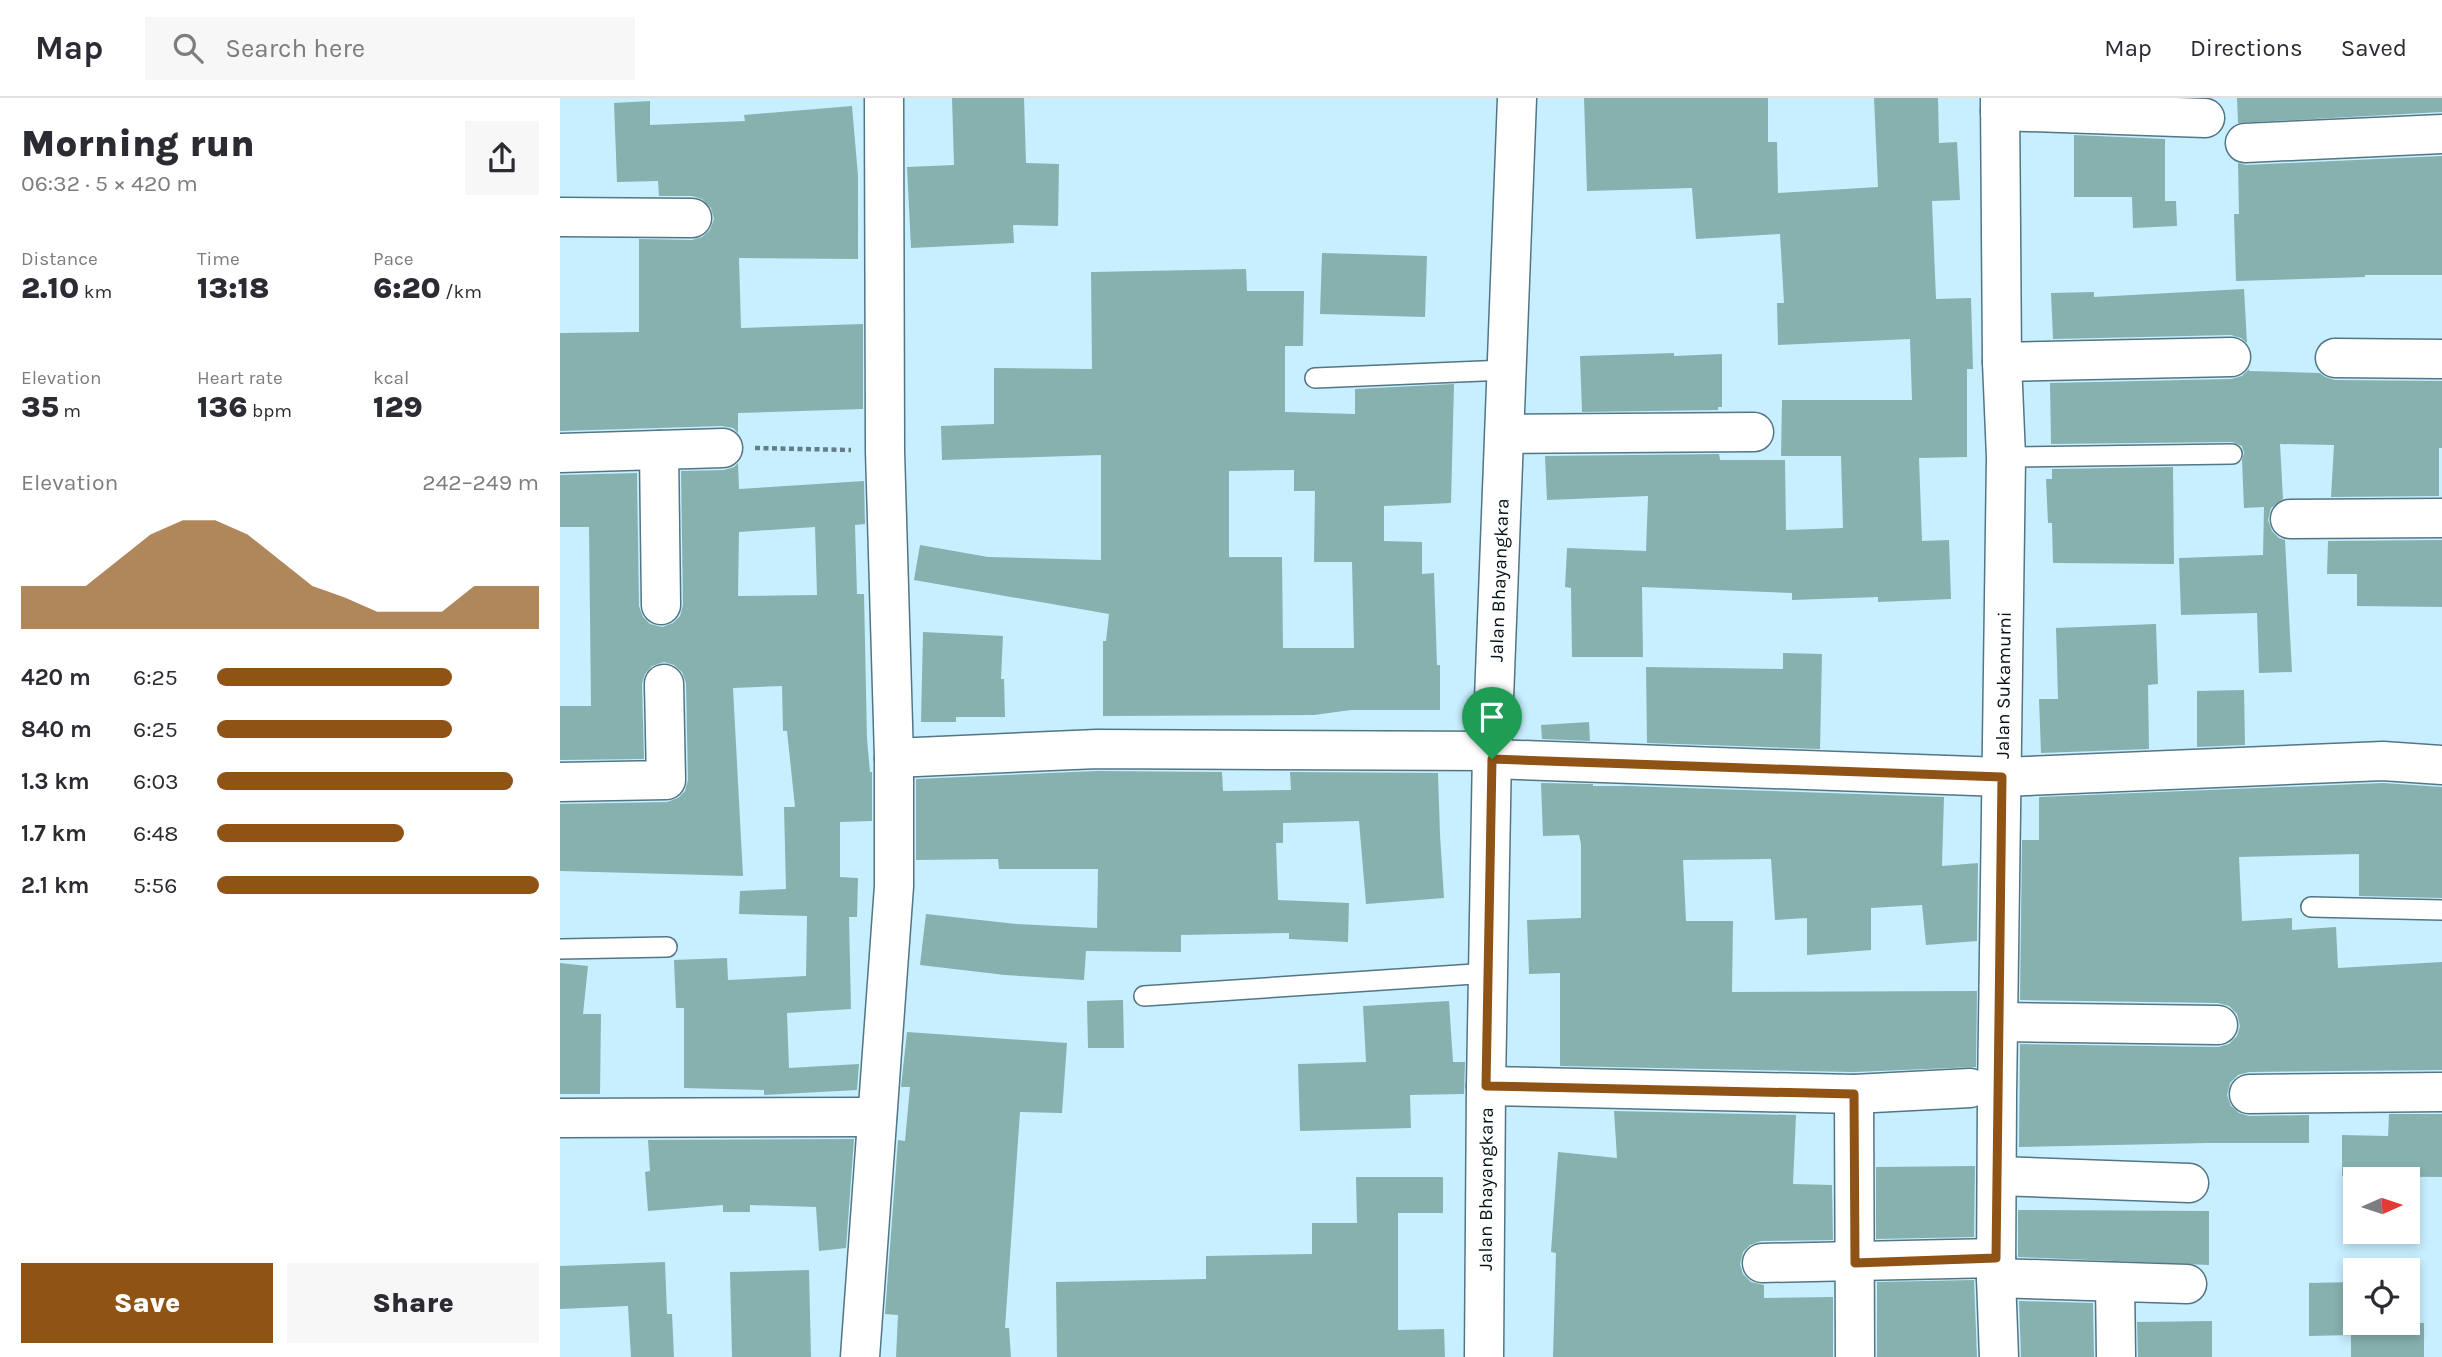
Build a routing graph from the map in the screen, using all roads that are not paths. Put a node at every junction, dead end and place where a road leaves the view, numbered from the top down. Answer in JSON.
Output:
{"nodes":[{"id":1,"x":884,"y":98,"type":"edge"},
{"id":2,"x":1517,"y":98,"type":"edge"},
{"id":3,"x":2000,"y":104,"type":"edge"},
{"id":4,"x":2205,"y":118,"type":"dead end"},
{"id":5,"x":2442,"y":134,"type":"edge"},
{"id":6,"x":2245,"y":143,"type":"dead end"},
{"id":7,"x":560,"y":217,"type":"edge"},
{"id":8,"x":692,"y":218,"type":"dead end"},
{"id":9,"x":2231,"y":357,"type":"dead end"},
{"id":10,"x":2335,"y":358,"type":"dead end"},
{"id":11,"x":2442,"y":359,"type":"edge"},
{"id":12,"x":2002,"y":362,"type":"junction"},
{"id":13,"x":1506,"y":370,"type":"junction"},
{"id":14,"x":1315,"y":378,"type":"dead end"},
{"id":15,"x":1755,"y":432,"type":"dead end"},
{"id":16,"x":1505,"y":434,"type":"junction"},
{"id":17,"x":723,"y":448,"type":"road end"},
{"id":18,"x":659,"y":450,"type":"junction"},
{"id":19,"x":560,"y":453,"type":"edge"},
{"id":20,"x":2232,"y":454,"type":"dead end"},
{"id":21,"x":2006,"y":457,"type":"junction"},
{"id":22,"x":2442,"y":518,"type":"edge"},
{"id":23,"x":2290,"y":519,"type":"dead end"},
{"id":24,"x":661,"y":605,"type":"dead end"},
{"id":25,"x":664,"y":684,"type":"dead end"},
{"id":26,"x":1492,"y":755,"type":"junction"},
{"id":27,"x":894,"y":758,"type":"junction"},
{"id":28,"x":2442,"y":765,"type":"edge"},
{"id":29,"x":2002,"y":777,"type":"junction"},
{"id":30,"x":560,"y":782,"type":"edge"},
{"id":31,"x":2311,"y":907,"type":"dead end"},
{"id":32,"x":2442,"y":910,"type":"edge"},
{"id":33,"x":667,"y":947,"type":"dead end"},
{"id":34,"x":560,"y":949,"type":"edge"},
{"id":35,"x":1489,"y":973,"type":"junction"},
{"id":36,"x":1144,"y":996,"type":"dead end"},
{"id":37,"x":1999,"y":1022,"type":"junction"},
{"id":38,"x":2218,"y":1025,"type":"dead end"},
{"id":39,"x":1486,"y":1086,"type":"junction"},
{"id":40,"x":1970,"y":1088,"type":"dead end"},
{"id":41,"x":2442,"y":1093,"type":"edge"},
{"id":42,"x":1854,"y":1094,"type":"junction"},
{"id":43,"x":2249,"y":1094,"type":"dead end"},
{"id":44,"x":877,"y":1117,"type":"junction"},
{"id":45,"x":560,"y":1118,"type":"edge"},
{"id":46,"x":1997,"y":1176,"type":"junction"},
{"id":47,"x":2189,"y":1183,"type":"dead end"},
{"id":48,"x":1762,"y":1263,"type":"dead end"},
{"id":49,"x":1855,"y":1263,"type":"junction"},
{"id":50,"x":1996,"y":1268,"type":"junction"},
{"id":51,"x":2115,"y":1282,"type":"junction"},
{"id":52,"x":2186,"y":1284,"type":"dead end"},
{"id":53,"x":860,"y":1357,"type":"edge"},
{"id":54,"x":1484,"y":1357,"type":"edge"},
{"id":55,"x":1855,"y":1357,"type":"edge"},
{"id":56,"x":1999,"y":1357,"type":"edge"},
{"id":57,"x":2116,"y":1357,"type":"edge"}],
"edges":[{"from":1,"to":27,"type":"street"},
{"from":2,"to":13,"type":"street","name":"Jalan Bhayangkara"},
{"from":3,"to":4,"type":"street"},
{"from":3,"to":12,"type":"street","name":"Jalan Sukamurni"},
{"from":5,"to":6,"type":"street"},
{"from":7,"to":8,"type":"street"},
{"from":9,"to":12,"type":"street"},
{"from":10,"to":11,"type":"street"},
{"from":12,"to":21,"type":"street","name":"Jalan Sukamurni"},
{"from":13,"to":14,"type":"lane"},
{"from":13,"to":16,"type":"street","name":"Jalan Bhayangkara"},
{"from":15,"to":16,"type":"street"},
{"from":16,"to":26,"type":"street","name":"Jalan Bhayangkara"},
{"from":17,"to":18,"type":"street"},
{"from":18,"to":19,"type":"street"},
{"from":18,"to":24,"type":"street"},
{"from":20,"to":21,"type":"lane"},
{"from":21,"to":29,"type":"street","name":"Jalan Sukamurni"},
{"from":22,"to":23,"type":"street"},
{"from":25,"to":30,"type":"street"},
{"from":26,"to":27,"type":"street"},
{"from":26,"to":29,"type":"street"},
{"from":26,"to":35,"type":"street","name":"Jalan Bhayangkara"},
{"from":27,"to":44,"type":"street"},
{"from":28,"to":29,"type":"street"},
{"from":29,"to":37,"type":"street","name":"Jalan Sukamurni"},
{"from":31,"to":32,"type":"lane"},
{"from":33,"to":34,"type":"lane"},
{"from":35,"to":36,"type":"lane"},
{"from":35,"to":39,"type":"street","name":"Jalan Bhayangkara"},
{"from":37,"to":38,"type":"street"},
{"from":37,"to":46,"type":"street","name":"Jalan Sukamurni"},
{"from":39,"to":42,"type":"street"},
{"from":39,"to":54,"type":"street","name":"Jalan Bhayangkara"},
{"from":40,"to":42,"type":"street"},
{"from":41,"to":43,"type":"street"},
{"from":42,"to":49,"type":"street"},
{"from":44,"to":45,"type":"street"},
{"from":44,"to":53,"type":"street"},
{"from":46,"to":47,"type":"street"},
{"from":46,"to":50,"type":"street","name":"Jalan Sukamurni"},
{"from":48,"to":49,"type":"street"},
{"from":49,"to":50,"type":"street"},
{"from":49,"to":55,"type":"street"},
{"from":50,"to":51,"type":"street"},
{"from":50,"to":56,"type":"street","name":"Jalan Sukamurni"},
{"from":51,"to":52,"type":"street"},
{"from":51,"to":57,"type":"street"}]}
